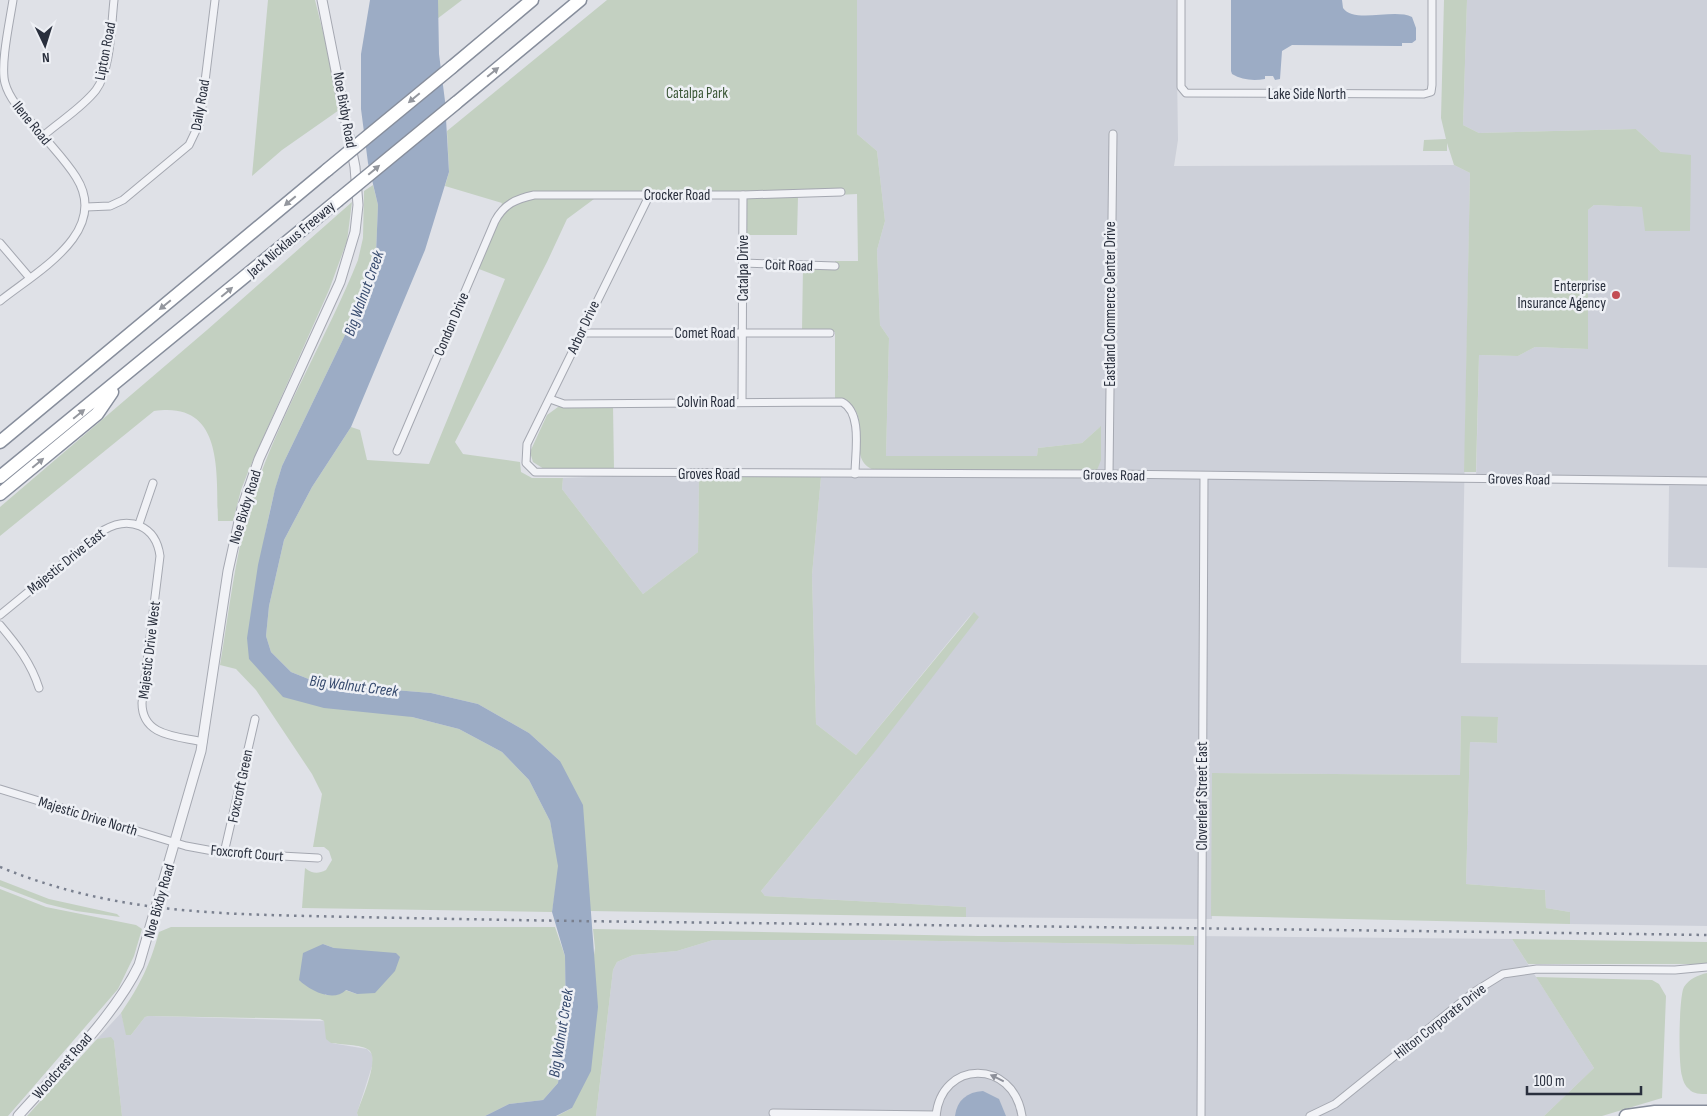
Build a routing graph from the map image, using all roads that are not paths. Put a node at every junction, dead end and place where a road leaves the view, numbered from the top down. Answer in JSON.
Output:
{"nodes":[{"id":1,"x":13,"y":0,"type":"edge"},
{"id":2,"x":114,"y":0,"type":"edge"},
{"id":3,"x":215,"y":0,"type":"edge"},
{"id":4,"x":322,"y":0,"type":"edge"},
{"id":5,"x":532,"y":0,"type":"edge"},
{"id":6,"x":580,"y":0,"type":"edge"},
{"id":7,"x":1181,"y":0,"type":"edge"},
{"id":8,"x":1432,"y":0,"type":"edge"},
{"id":9,"x":2,"y":76,"type":"edge"},
{"id":10,"x":1113,"y":134,"type":"dead end"},
{"id":11,"x":43,"y":136,"type":"junction"},
{"id":12,"x":841,"y":192,"type":"dead end"},
{"id":13,"x":650,"y":194,"type":"junction"},
{"id":14,"x":743,"y":195,"type":"junction"},
{"id":15,"x":513,"y":201,"type":"joint"},
{"id":16,"x":86,"y":208,"type":"junction"},
{"id":17,"x":0,"y":243,"type":"edge"},
{"id":18,"x":743,"y":263,"type":"junction"},
{"id":19,"x":835,"y":266,"type":"dead end"},
{"id":20,"x":29,"y":277,"type":"junction"},
{"id":21,"x":0,"y":301,"type":"edge"},
{"id":22,"x":581,"y":333,"type":"junction"},
{"id":23,"x":742,"y":333,"type":"junction"},
{"id":24,"x":830,"y":334,"type":"dead end"},
{"id":25,"x":80,"y":374,"type":"junction"},
{"id":26,"x":122,"y":379,"type":"junction"},
{"id":27,"x":550,"y":399,"type":"junction"},
{"id":28,"x":742,"y":402,"type":"junction"},
{"id":29,"x":0,"y":432,"type":"edge"},
{"id":30,"x":0,"y":442,"type":"edge"},
{"id":31,"x":397,"y":452,"type":"dead end"},
{"id":32,"x":526,"y":463,"type":"joint"},
{"id":33,"x":855,"y":474,"type":"junction"},
{"id":34,"x":1109,"y":474,"type":"junction"},
{"id":35,"x":1204,"y":476,"type":"junction"},
{"id":36,"x":0,"y":477,"type":"edge"},
{"id":37,"x":1707,"y":481,"type":"edge"},
{"id":38,"x":152,"y":484,"type":"dead end"},
{"id":39,"x":0,"y":494,"type":"edge"},
{"id":40,"x":139,"y":524,"type":"junction"},
{"id":41,"x":0,"y":615,"type":"edge"},
{"id":42,"x":0,"y":625,"type":"edge"},
{"id":43,"x":39,"y":688,"type":"dead end"},
{"id":44,"x":255,"y":719,"type":"dead end"},
{"id":45,"x":203,"y":742,"type":"junction"},
{"id":46,"x":0,"y":789,"type":"edge"},
{"id":47,"x":176,"y":843,"type":"junction"},
{"id":48,"x":224,"y":853,"type":"junction"},
{"id":49,"x":318,"y":858,"type":"dead end"},
{"id":50,"x":1707,"y":967,"type":"edge"},
{"id":51,"x":106,"y":1016,"type":"joint"},
{"id":52,"x":1707,"y":1112,"type":"edge"},
{"id":53,"x":773,"y":1113,"type":"dead end"},
{"id":54,"x":18,"y":1116,"type":"edge"},
{"id":55,"x":936,"y":1116,"type":"edge"},
{"id":56,"x":1022,"y":1116,"type":"edge"},
{"id":57,"x":1201,"y":1116,"type":"edge"},
{"id":58,"x":1310,"y":1116,"type":"edge"},
{"id":59,"x":1626,"y":1116,"type":"edge"}],
"edges":[{"from":1,"to":9,"type":"street","name":"Ilene Road"},
{"from":2,"to":11,"type":"street","name":"Lipton Road"},
{"from":3,"to":16,"type":"street","name":"Daily Road"},
{"from":4,"to":45,"type":"street","name":"Noe Bixby Road"},
{"from":5,"to":25,"type":"highway","name":"Jack Nicklaus Freeway","one_way":true,"bridge":true},
{"from":26,"to":6,"type":"highway","name":"Jack Nicklaus Freeway","one_way":true,"bridge":true},
{"from":7,"to":8,"type":"street","name":"Lake Side North"},
{"from":9,"to":11,"type":"street","name":"Ilene Road"},
{"from":10,"to":34,"type":"street","name":"Eastland Commerce Center Drive"},
{"from":11,"to":16,"type":"street","name":"Ilene Road"},
{"from":12,"to":14,"type":"street","name":"Crocker Road"},
{"from":13,"to":14,"type":"street","name":"Crocker Road"},
{"from":13,"to":15,"type":"street","name":"Crocker Road"},
{"from":13,"to":22,"type":"street","name":"Arbor Drive"},
{"from":14,"to":18,"type":"street","name":"Catalpa Drive"},
{"from":15,"to":31,"type":"street","name":"Condon Drive"},
{"from":16,"to":20,"type":"street"},
{"from":17,"to":20,"type":"street"},
{"from":18,"to":19,"type":"street","name":"Coit Road"},
{"from":18,"to":23,"type":"street","name":"Catalpa Drive"},
{"from":20,"to":21,"type":"street"},
{"from":22,"to":23,"type":"street","name":"Comet Road"},
{"from":22,"to":27,"type":"street","name":"Arbor Drive"},
{"from":23,"to":24,"type":"street","name":"Comet Road"},
{"from":23,"to":28,"type":"street","name":"Catalpa Drive"},
{"from":25,"to":29,"type":"highway"},
{"from":25,"to":30,"type":"highway","name":"Jack Nicklaus Freeway"},
{"from":36,"to":26,"type":"highway","name":"Jack Nicklaus Freeway","one_way":true},
{"from":39,"to":26,"type":"highway","one_way":true},
{"from":27,"to":28,"type":"street","name":"Colvin Road"},
{"from":27,"to":32,"type":"street","name":"Arbor Drive"},
{"from":28,"to":33,"type":"street","name":"Colvin Road"},
{"from":32,"to":33,"type":"street","name":"Groves Road"},
{"from":33,"to":34,"type":"street","name":"Groves Road"},
{"from":34,"to":35,"type":"street","name":"Groves Road"},
{"from":35,"to":37,"type":"street","name":"Groves Road"},
{"from":35,"to":57,"type":"street","name":"Cloverleaf Street East"},
{"from":38,"to":40,"type":"street"},
{"from":40,"to":41,"type":"street","name":"Majestic Drive East"},
{"from":40,"to":45,"type":"street","name":"Majestic Drive West"},
{"from":42,"to":43,"type":"street"},
{"from":44,"to":48,"type":"street","name":"Foxcroft Green"},
{"from":45,"to":47,"type":"street","name":"Noe Bixby Road"},
{"from":46,"to":47,"type":"street","name":"Majestic Drive North"},
{"from":47,"to":48,"type":"street","name":"Foxcroft Court"},
{"from":47,"to":51,"type":"street","name":"Noe Bixby Road"},
{"from":48,"to":49,"type":"street","name":"Foxcroft Court"},
{"from":50,"to":58,"type":"street","name":"Hilton Corporate Drive"},
{"from":51,"to":54,"type":"street","name":"Woodcrest Road"},
{"from":52,"to":59,"type":"highway"},
{"from":53,"to":55,"type":"street"},
{"from":56,"to":55,"type":"street","one_way":true}]}
